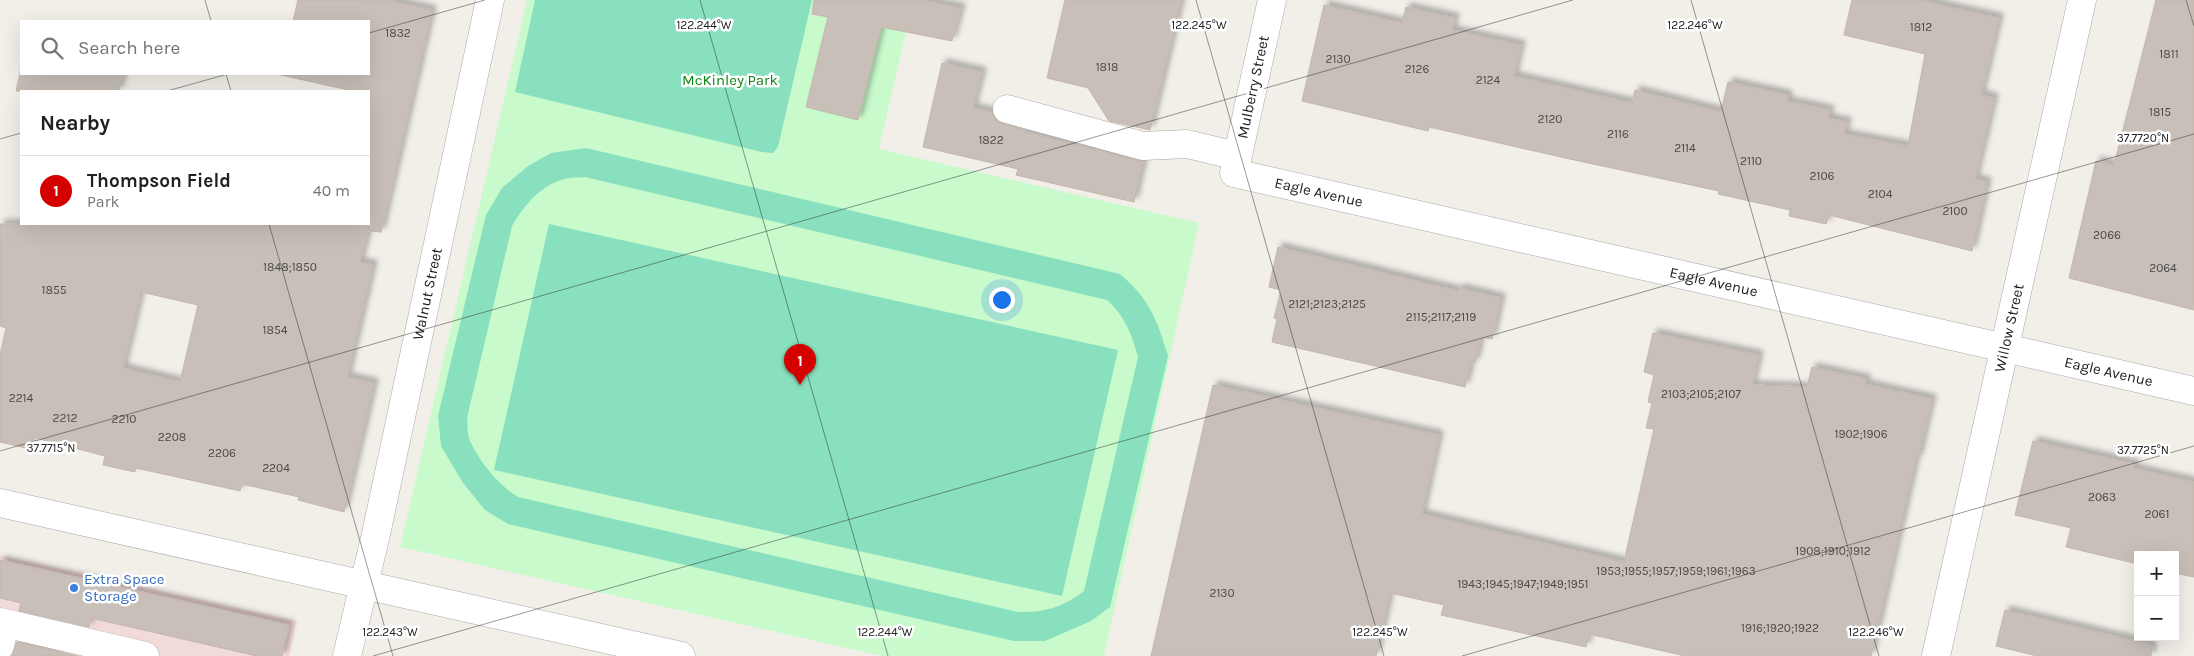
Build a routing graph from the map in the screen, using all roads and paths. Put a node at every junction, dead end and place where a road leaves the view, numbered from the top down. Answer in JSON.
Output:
{"nodes":[{"id":1,"x":490,"y":0,"type":"edge"},
{"id":2,"x":1272,"y":0,"type":"edge"},
{"id":3,"x":2082,"y":0,"type":"edge"},
{"id":4,"x":1007,"y":109,"type":"dead end"},
{"id":5,"x":1236,"y":165,"type":"junction"},
{"id":6,"x":2003,"y":348,"type":"junction"},
{"id":7,"x":2194,"y":392,"type":"edge"},
{"id":8,"x":0,"y":503,"type":"edge"},
{"id":9,"x":364,"y":586,"type":"junction"},
{"id":10,"x":2,"y":631,"type":"edge"},
{"id":11,"x":111,"y":653,"type":"edge"},
{"id":12,"x":145,"y":656,"type":"edge"},
{"id":13,"x":347,"y":656,"type":"edge"},
{"id":14,"x":681,"y":656,"type":"edge"},
{"id":15,"x":1936,"y":656,"type":"edge"}],
"edges":[{"from":1,"to":9,"type":"street","name":"Walnut Street"},
{"from":2,"to":5,"type":"street","name":"Mulberry Street"},
{"from":3,"to":6,"type":"street","name":"Willow Street"},
{"from":4,"to":5,"type":"street","name":"Eagle Avenue"},
{"from":5,"to":6,"type":"street","name":"Eagle Avenue"},
{"from":6,"to":7,"type":"street","name":"Eagle Avenue"},
{"from":6,"to":15,"type":"street","name":"Willow Street"},
{"from":8,"to":9,"type":"street"},
{"from":9,"to":13,"type":"street","name":"Walnut Street"},
{"from":9,"to":14,"type":"street"},
{"from":10,"to":11,"type":"street"},
{"from":11,"to":12,"type":"street"}]}
